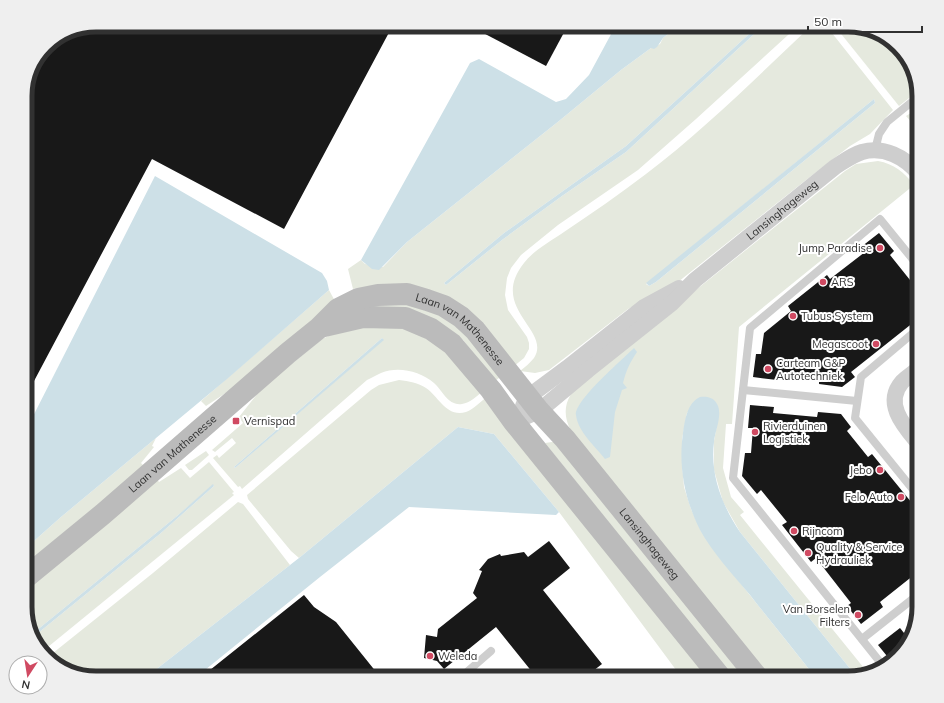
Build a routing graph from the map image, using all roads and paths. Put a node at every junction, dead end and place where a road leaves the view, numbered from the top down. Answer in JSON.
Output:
{"nodes":[{"id":1,"x":912,"y":102,"type":"edge"},
{"id":2,"x":875,"y":150,"type":"junction"},
{"id":3,"x":912,"y":166,"type":"edge"},
{"id":4,"x":912,"y":258,"type":"edge"},
{"id":5,"x":319,"y":328,"type":"junction"},
{"id":6,"x":912,"y":334,"type":"edge"},
{"id":7,"x":912,"y":374,"type":"edge"},
{"id":8,"x":743,"y":390,"type":"junction"},
{"id":9,"x":858,"y":400,"type":"junction"},
{"id":10,"x":534,"y":404,"type":"junction"},
{"id":11,"x":514,"y":422,"type":"junction"},
{"id":12,"x":912,"y":435,"type":"edge"},
{"id":13,"x":912,"y":488,"type":"edge"},
{"id":14,"x":32,"y":572,"type":"edge"},
{"id":15,"x":912,"y":600,"type":"edge"},
{"id":16,"x":862,"y":639,"type":"junction"},
{"id":17,"x":491,"y":651,"type":"dead end"},
{"id":18,"x":880,"y":662,"type":"edge"},
{"id":19,"x":468,"y":671,"type":"edge"},
{"id":20,"x":716,"y":671,"type":"edge"},
{"id":21,"x":752,"y":671,"type":"edge"}],
"edges":[{"from":1,"to":2,"type":"lane"},
{"from":2,"to":3,"type":"street","name":"Lansinghageweg"},
{"from":2,"to":10,"type":"street","name":"Lansinghageweg"},
{"from":4,"to":8,"type":"lane"},
{"from":5,"to":10,"type":"street","name":"Laan van Mathenesse"},
{"from":5,"to":11,"type":"street","name":"Laan van Mathenesse"},
{"from":5,"to":14,"type":"street","name":"Laan van Mathenesse"},
{"from":6,"to":9,"type":"lane"},
{"from":7,"to":12,"type":"street"},
{"from":8,"to":9,"type":"lane"},
{"from":8,"to":16,"type":"lane"},
{"from":9,"to":13,"type":"lane"},
{"from":10,"to":11,"type":"street","name":"Lansinghageweg"},
{"from":10,"to":21,"type":"street","name":"Lansinghageweg"},
{"from":11,"to":20,"type":"street"},
{"from":15,"to":16,"type":"lane"},
{"from":16,"to":18,"type":"lane"},
{"from":17,"to":19,"type":"lane"}]}
